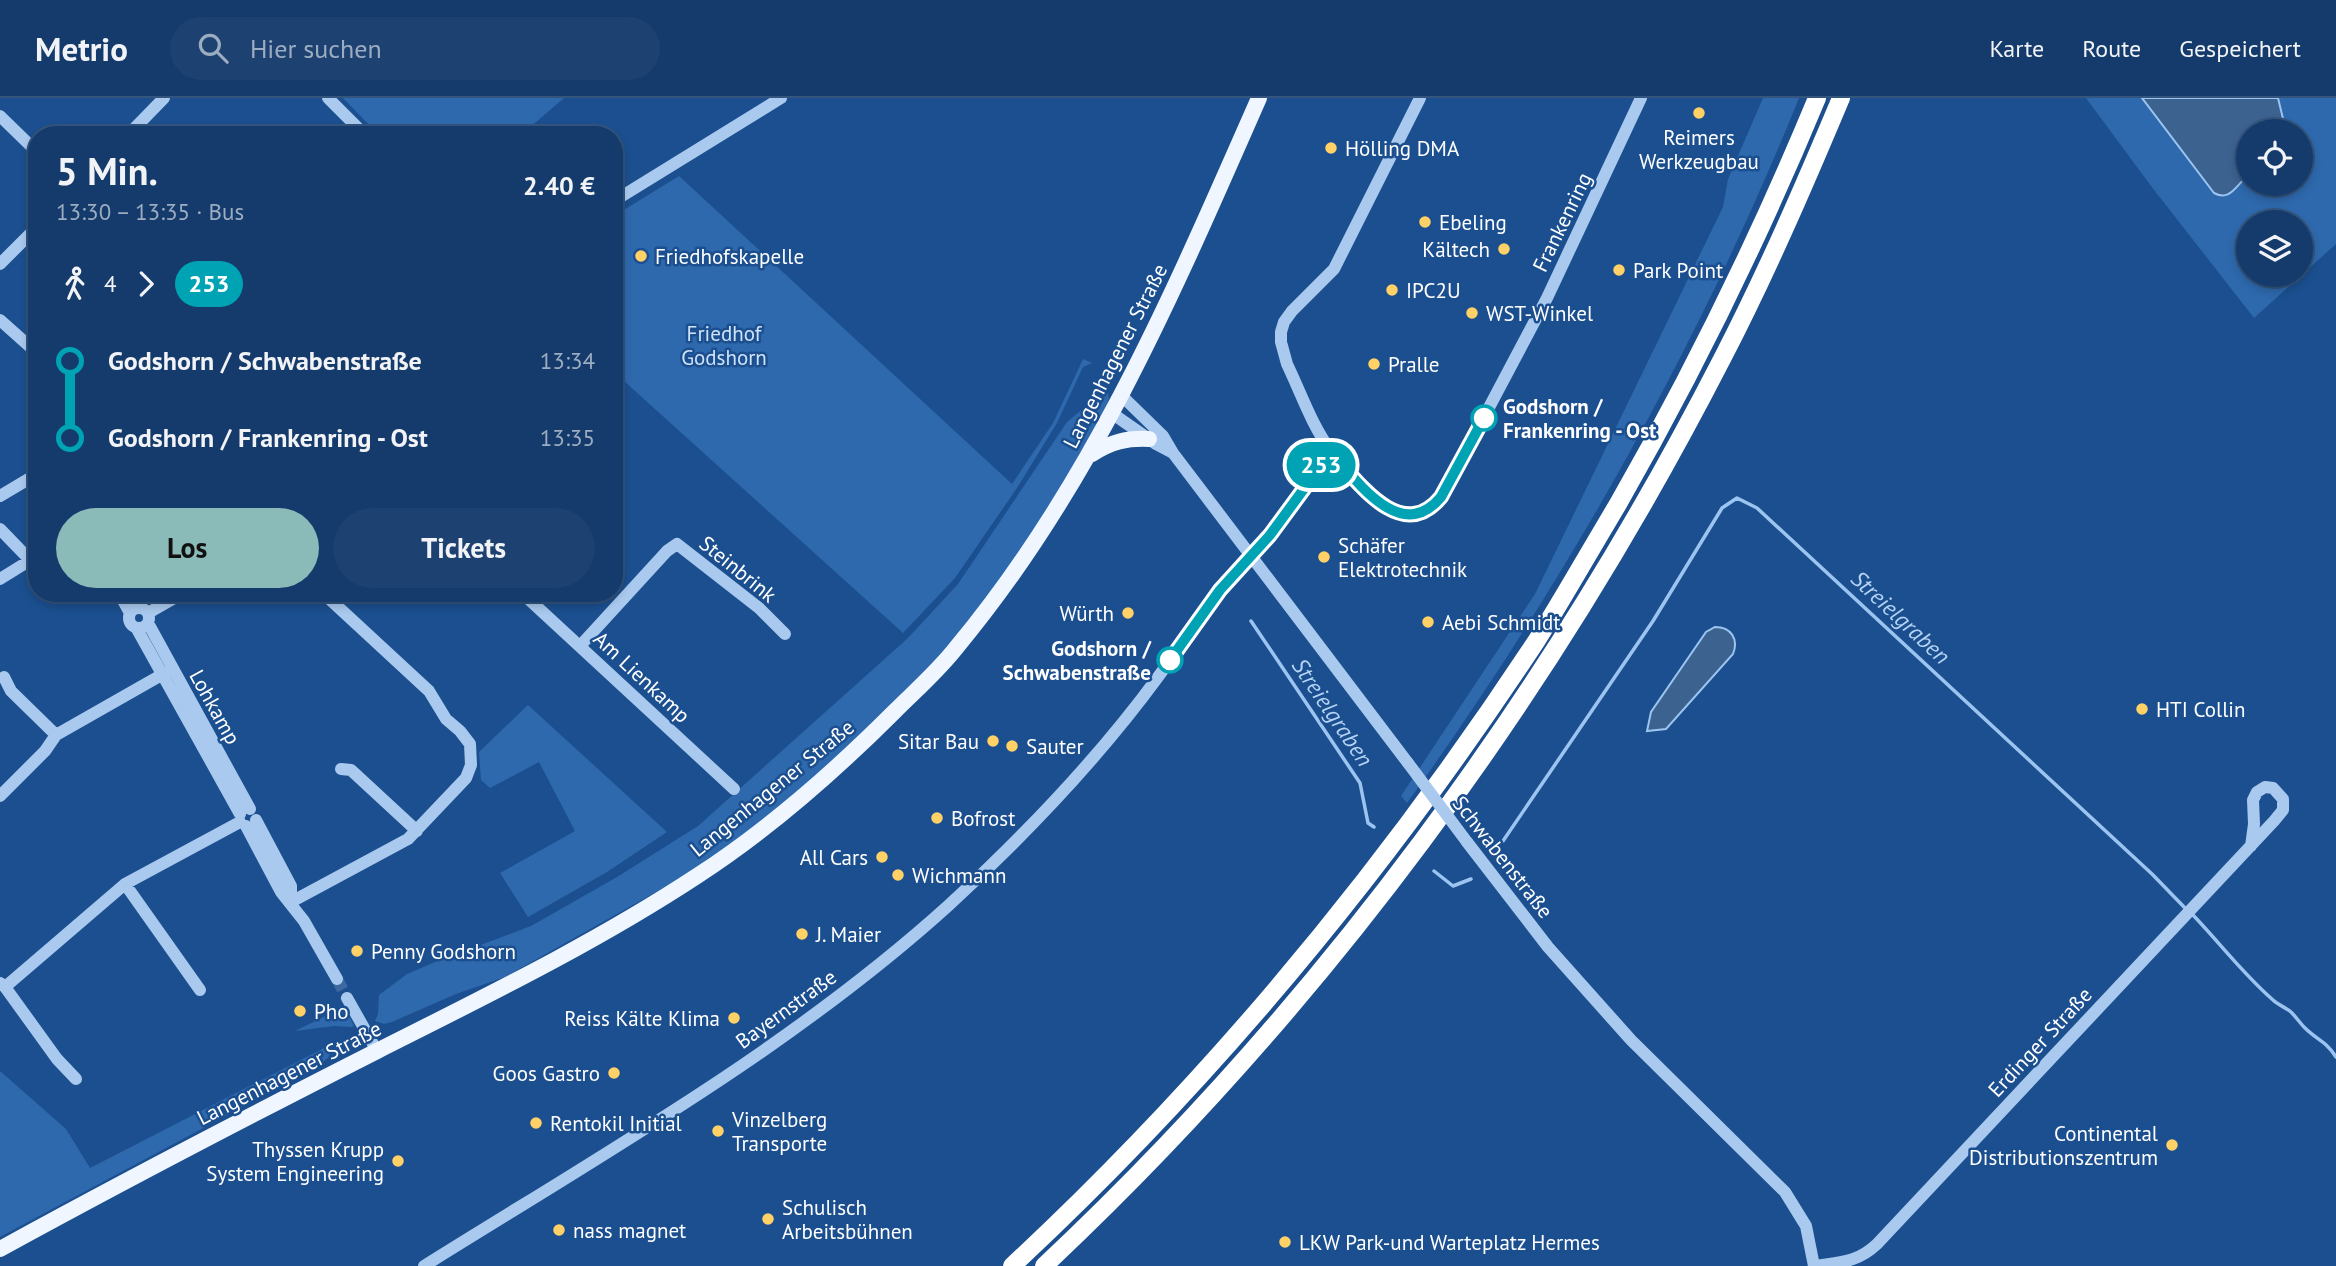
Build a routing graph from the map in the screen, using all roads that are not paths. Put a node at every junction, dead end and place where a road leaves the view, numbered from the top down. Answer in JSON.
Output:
{"nodes":[{"id":1,"x":164,"y":98,"type":"edge"},
{"id":2,"x":328,"y":98,"type":"edge"},
{"id":3,"x":781,"y":98,"type":"edge"},
{"id":4,"x":1259,"y":98,"type":"edge"},
{"id":5,"x":1420,"y":98,"type":"edge"},
{"id":6,"x":1641,"y":98,"type":"edge"},
{"id":7,"x":1817,"y":98,"type":"edge"},
{"id":8,"x":1841,"y":98,"type":"edge"},
{"id":9,"x":0,"y":116,"type":"edge"},
{"id":10,"x":137,"y":126,"type":"edge"},
{"id":11,"x":356,"y":126,"type":"edge"},
{"id":12,"x":28,"y":143,"type":"edge"},
{"id":13,"x":623,"y":195,"type":"edge"},
{"id":14,"x":28,"y":236,"type":"edge"},
{"id":15,"x":0,"y":264,"type":"edge"},
{"id":16,"x":0,"y":320,"type":"edge"},
{"id":17,"x":28,"y":345,"type":"edge"},
{"id":18,"x":1122,"y":396,"type":"junction"},
{"id":19,"x":1113,"y":414,"type":"junction"},
{"id":20,"x":1149,"y":439,"type":"junction"},
{"id":21,"x":1331,"y":452,"type":"junction"},
{"id":22,"x":1173,"y":453,"type":"junction"},
{"id":23,"x":1090,"y":456,"type":"junction"},
{"id":24,"x":28,"y":479,"type":"edge"},
{"id":25,"x":0,"y":496,"type":"edge"},
{"id":26,"x":0,"y":529,"type":"edge"},
{"id":27,"x":28,"y":554,"type":"edge"},
{"id":28,"x":1250,"y":555,"type":"junction"},
{"id":29,"x":28,"y":561,"type":"edge"},
{"id":30,"x":0,"y":579,"type":"edge"},
{"id":31,"x":623,"y":599,"type":"edge"},
{"id":32,"x":127,"y":602,"type":"edge"},
{"id":33,"x":134,"y":602,"type":"edge"},
{"id":34,"x":167,"y":602,"type":"edge"},
{"id":35,"x":333,"y":602,"type":"edge"},
{"id":36,"x":532,"y":602,"type":"edge"},
{"id":37,"x":620,"y":602,"type":"edge"},
{"id":38,"x":140,"y":617,"type":"junction"},
{"id":39,"x":785,"y":634,"type":"dead end"},
{"id":40,"x":580,"y":646,"type":"junction"},
{"id":41,"x":167,"y":671,"type":"junction"},
{"id":42,"x":4,"y":677,"type":"dead end"},
{"id":43,"x":56,"y":735,"type":"junction"},
{"id":44,"x":341,"y":769,"type":"dead end"},
{"id":45,"x":734,"y":789,"type":"dead end"},
{"id":46,"x":0,"y":796,"type":"edge"},
{"id":47,"x":247,"y":818,"type":"junction"},
{"id":48,"x":417,"y":831,"type":"junction"},
{"id":49,"x":2251,"y":846,"type":"dead end"},
{"id":50,"x":125,"y":884,"type":"junction"},
{"id":51,"x":291,"y":902,"type":"junction"},
{"id":52,"x":337,"y":979,"type":"tunnel mouth"},
{"id":53,"x":3,"y":985,"type":"edge"},
{"id":54,"x":200,"y":990,"type":"dead end"},
{"id":55,"x":347,"y":998,"type":"tunnel mouth"},
{"id":56,"x":377,"y":1052,"type":"junction"},
{"id":57,"x":76,"y":1079,"type":"dead end"},
{"id":58,"x":0,"y":1249,"type":"edge"},
{"id":59,"x":424,"y":1266,"type":"edge"},
{"id":60,"x":1012,"y":1266,"type":"edge"},
{"id":61,"x":1044,"y":1266,"type":"edge"},
{"id":62,"x":1814,"y":1266,"type":"edge"}],
"edges":[{"from":1,"to":10,"type":"street"},
{"from":2,"to":11,"type":"street"},
{"from":3,"to":13,"type":"street"},
{"from":4,"to":18,"type":"main road","name":"Langenhagener Straße"},
{"from":5,"to":21,"type":"street","name":"Frankenring"},
{"from":6,"to":21,"type":"street","name":"Frankenring"},
{"from":7,"to":60,"type":"highway"},
{"from":8,"to":61,"type":"highway"},
{"from":9,"to":12,"type":"street"},
{"from":14,"to":15,"type":"street"},
{"from":16,"to":17,"type":"street"},
{"from":18,"to":19,"type":"main road","name":"Langenhagener Straße"},
{"from":18,"to":22,"type":"street","name":"Schwabenstraße"},
{"from":19,"to":20,"type":"street","name":"Schwabenstraße"},
{"from":19,"to":23,"type":"main road","name":"Langenhagener Straße"},
{"from":20,"to":22,"type":"street","name":"Schwabenstraße"},
{"from":20,"to":23,"type":"main road"},
{"from":21,"to":28,"type":"street"},
{"from":22,"to":28,"type":"street","name":"Schwabenstraße"},
{"from":23,"to":56,"type":"main road","name":"Langenhagener Straße"},
{"from":24,"to":25,"type":"street"},
{"from":26,"to":27,"type":"street"},
{"from":28,"to":59,"type":"street","name":"Bayernstraße"},
{"from":28,"to":62,"type":"street","name":"Schwabenstraße","bridge":true},
{"from":29,"to":30,"type":"street"},
{"from":31,"to":39,"type":"street","name":"Steinbrink"},
{"from":32,"to":38,"type":"street","name":"Lohkamp"},
{"from":33,"to":38,"type":"street","name":"Lohkamp"},
{"from":34,"to":38,"type":"street"},
{"from":35,"to":48,"type":"street"},
{"from":36,"to":40,"type":"street","name":"Am Lienkamp"},
{"from":37,"to":40,"type":"street","name":"Steinbrink"},
{"from":38,"to":41,"type":"street","name":"Lohkamp"},
{"from":40,"to":45,"type":"street","name":"Am Lienkamp"},
{"from":41,"to":43,"type":"street"},
{"from":41,"to":47,"type":"street","name":"Lohkamp"},
{"from":42,"to":43,"type":"street"},
{"from":43,"to":46,"type":"street"},
{"from":44,"to":48,"type":"street"},
{"from":47,"to":50,"type":"street"},
{"from":47,"to":51,"type":"street","name":"Lohkamp"},
{"from":48,"to":51,"type":"street"},
{"from":49,"to":62,"type":"street","name":"Erdinger Straße"},
{"from":50,"to":53,"type":"street"},
{"from":50,"to":54,"type":"street"},
{"from":51,"to":52,"type":"street","name":"Lohkamp"},
{"from":53,"to":57,"type":"street"},
{"from":55,"to":56,"type":"street"},
{"from":56,"to":58,"type":"main road","name":"Langenhagener Straße"}]}
